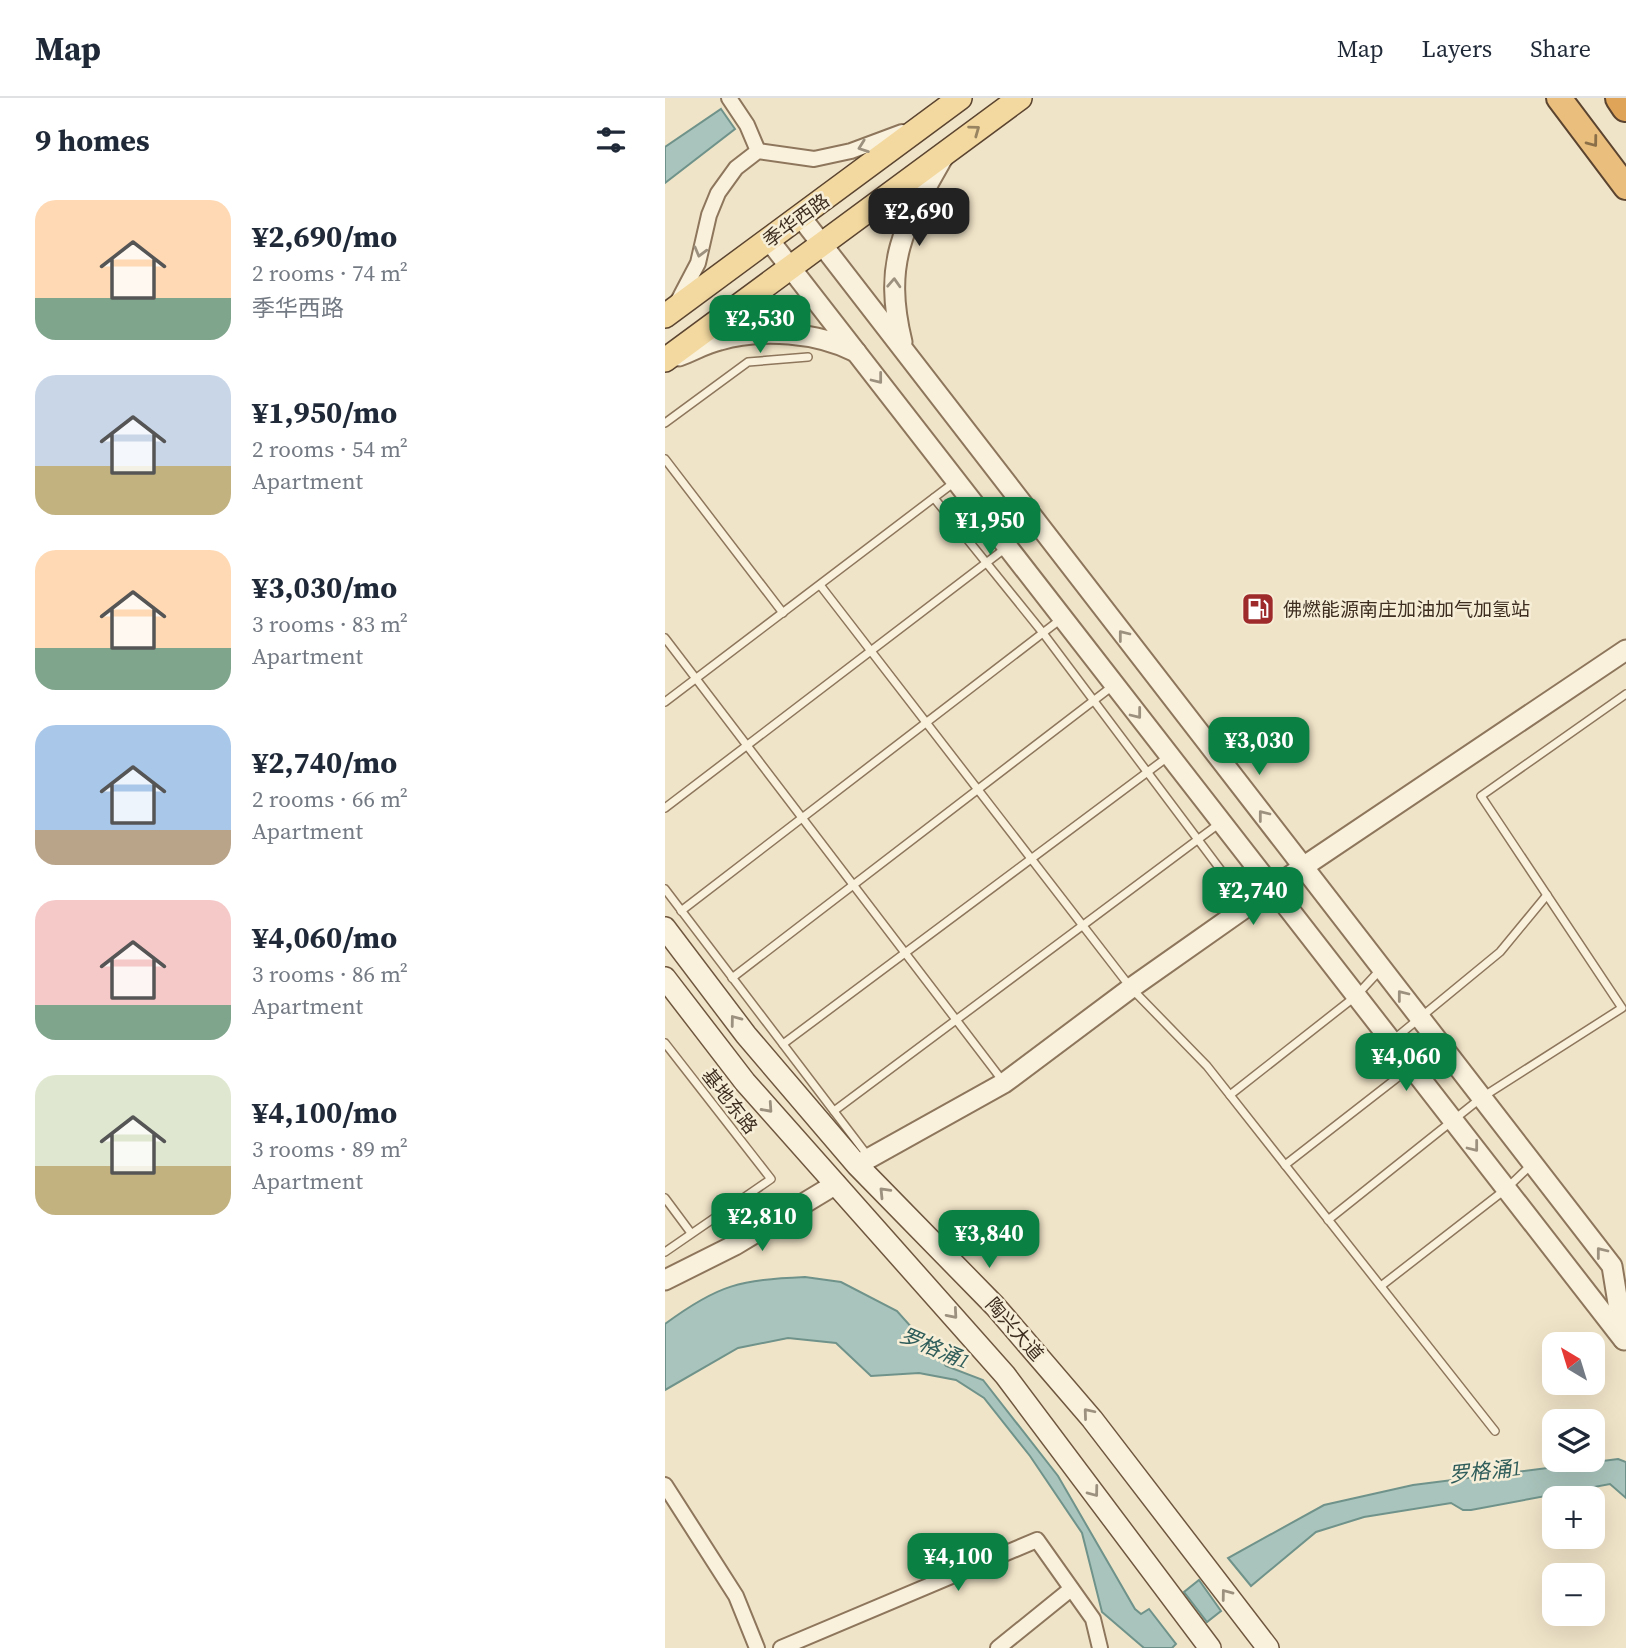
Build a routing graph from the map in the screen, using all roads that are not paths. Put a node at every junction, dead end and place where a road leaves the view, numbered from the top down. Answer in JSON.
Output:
{"nodes":[{"id":1,"x":729,"y":98,"type":"edge"},
{"id":2,"x":960,"y":98,"type":"edge"},
{"id":3,"x":1020,"y":98,"type":"edge"},
{"id":4,"x":1559,"y":98,"type":"edge"},
{"id":5,"x":1620,"y":98,"type":"edge"},
{"id":6,"x":1626,"y":107,"type":"edge"},
{"id":7,"x":927,"y":123,"type":"junction"},
{"id":8,"x":947,"y":150,"type":"junction"},
{"id":9,"x":758,"y":151,"type":"junction"},
{"id":10,"x":1626,"y":187,"type":"edge"},
{"id":11,"x":800,"y":216,"type":"junction"},
{"id":12,"x":769,"y":240,"type":"junction"},
{"id":13,"x":823,"y":244,"type":"junction"},
{"id":14,"x":791,"y":267,"type":"junction"},
{"id":15,"x":669,"y":313,"type":"edge"},
{"id":16,"x":904,"y":350,"type":"junction"},
{"id":17,"x":858,"y":354,"type":"junction"},
{"id":18,"x":809,"y":357,"type":"dead end"},
{"id":19,"x":665,"y":361,"type":"edge"},
{"id":20,"x":665,"y":423,"type":"edge"},
{"id":21,"x":665,"y":459,"type":"edge"},
{"id":22,"x":957,"y":481,"type":"junction"},
{"id":23,"x":934,"y":498,"type":"junction"},
{"id":24,"x":1008,"y":547,"type":"junction"},
{"id":25,"x":988,"y":562,"type":"junction"},
{"id":26,"x":820,"y":585,"type":"junction"},
{"id":27,"x":783,"y":613,"type":"junction"},
{"id":28,"x":1063,"y":618,"type":"junction"},
{"id":29,"x":1043,"y":633,"type":"junction"},
{"id":30,"x":665,"y":638,"type":"edge"},
{"id":31,"x":1626,"y":650,"type":"edge"},
{"id":32,"x":871,"y":651,"type":"junction"},
{"id":33,"x":696,"y":679,"type":"junction"},
{"id":34,"x":1114,"y":685,"type":"junction"},
{"id":35,"x":1626,"y":694,"type":"edge"},
{"id":36,"x":1094,"y":700,"type":"junction"},
{"id":37,"x":665,"y":702,"type":"edge"},
{"id":38,"x":926,"y":722,"type":"junction"},
{"id":39,"x":747,"y":746,"type":"junction"},
{"id":40,"x":1170,"y":756,"type":"junction"},
{"id":41,"x":1149,"y":771,"type":"junction"},
{"id":42,"x":978,"y":789,"type":"junction"},
{"id":43,"x":665,"y":808,"type":"edge"},
{"id":44,"x":802,"y":818,"type":"junction"},
{"id":45,"x":1221,"y":822,"type":"junction"},
{"id":46,"x":1199,"y":839,"type":"junction"},
{"id":47,"x":1031,"y":859,"type":"junction"},
{"id":48,"x":1303,"y":867,"type":"junction"},
{"id":49,"x":853,"y":885,"type":"junction"},
{"id":50,"x":665,"y":889,"type":"edge"},
{"id":51,"x":1273,"y":889,"type":"junction"},
{"id":52,"x":1547,"y":895,"type":"junction"},
{"id":53,"x":1248,"y":906,"type":"junction"},
{"id":54,"x":681,"y":911,"type":"junction"},
{"id":55,"x":1083,"y":926,"type":"junction"},
{"id":56,"x":665,"y":928,"type":"edge"},
{"id":57,"x":905,"y":953,"type":"junction"},
{"id":58,"x":1381,"y":968,"type":"junction"},
{"id":59,"x":665,"y":978,"type":"edge"},
{"id":60,"x":732,"y":978,"type":"junction"},
{"id":61,"x":1131,"y":988,"type":"junction"},
{"id":62,"x":1356,"y":996,"type":"junction"},
{"id":63,"x":1624,"y":1006,"type":"edge"},
{"id":64,"x":1418,"y":1016,"type":"junction"},
{"id":65,"x":956,"y":1020,"type":"junction"},
{"id":66,"x":1437,"y":1040,"type":"junction"},
{"id":67,"x":1391,"y":1041,"type":"junction"},
{"id":68,"x":665,"y":1043,"type":"edge"},
{"id":69,"x":782,"y":1044,"type":"junction"},
{"id":70,"x":1411,"y":1067,"type":"junction"},
{"id":71,"x":1004,"y":1083,"type":"junction"},
{"id":72,"x":1230,"y":1095,"type":"junction"},
{"id":73,"x":1481,"y":1098,"type":"junction"},
{"id":74,"x":834,"y":1111,"type":"junction"},
{"id":75,"x":1454,"y":1122,"type":"junction"},
{"id":76,"x":863,"y":1161,"type":"junction"},
{"id":77,"x":1532,"y":1164,"type":"junction"},
{"id":78,"x":1285,"y":1165,"type":"junction"},
{"id":79,"x":836,"y":1184,"type":"junction"},
{"id":80,"x":1506,"y":1189,"type":"junction"},
{"id":81,"x":665,"y":1198,"type":"edge"},
{"id":82,"x":1328,"y":1220,"type":"junction"},
{"id":83,"x":691,"y":1233,"type":"junction"},
{"id":84,"x":665,"y":1252,"type":"edge"},
{"id":85,"x":665,"y":1280,"type":"edge"},
{"id":86,"x":1381,"y":1286,"type":"junction"},
{"id":87,"x":1625,"y":1343,"type":"edge"},
{"id":88,"x":1495,"y":1431,"type":"dead end"},
{"id":89,"x":665,"y":1485,"type":"edge"},
{"id":90,"x":1071,"y":1589,"type":"junction"},
{"id":91,"x":757,"y":1648,"type":"edge"},
{"id":92,"x":781,"y":1648,"type":"edge"},
{"id":93,"x":999,"y":1648,"type":"edge"},
{"id":94,"x":1100,"y":1648,"type":"edge"},
{"id":95,"x":1210,"y":1648,"type":"edge"},
{"id":96,"x":1268,"y":1648,"type":"edge"}],
"edges":[{"from":1,"to":9,"type":"street"},
{"from":2,"to":7,"type":"main road","name":"季华西路"},
{"from":8,"to":3,"type":"main road","name":"季华西路","one_way":true},
{"from":4,"to":10,"type":"highway","one_way":true},
{"from":5,"to":6,"type":"highway"},
{"from":7,"to":9,"type":"street","one_way":true},
{"from":7,"to":11,"type":"main road","name":"季华西路"},
{"from":8,"to":13,"type":"main road","name":"季华西路"},
{"from":16,"to":8,"type":"street","one_way":true},
{"from":9,"to":15,"type":"street","one_way":true},
{"from":11,"to":12,"type":"main road","name":"季华西路"},
{"from":11,"to":13,"type":"street"},
{"from":12,"to":14,"type":"street"},
{"from":12,"to":15,"type":"main road","name":"季华西路"},
{"from":13,"to":14,"type":"main road","name":"季华西路"},
{"from":13,"to":16,"type":"street"},
{"from":14,"to":17,"type":"street"},
{"from":14,"to":19,"type":"main road","name":"季华西路"},
{"from":48,"to":16,"type":"street","one_way":true},
{"from":17,"to":19,"type":"street"},
{"from":17,"to":22,"type":"street","one_way":true},
{"from":18,"to":20,"type":"lane"},
{"from":21,"to":27,"type":"lane"},
{"from":22,"to":23,"type":"lane"},
{"from":22,"to":24,"type":"street"},
{"from":23,"to":25,"type":"lane"},
{"from":23,"to":26,"type":"lane"},
{"from":24,"to":25,"type":"lane"},
{"from":24,"to":28,"type":"street"},
{"from":25,"to":29,"type":"lane"},
{"from":25,"to":32,"type":"lane"},
{"from":26,"to":27,"type":"lane"},
{"from":26,"to":32,"type":"lane"},
{"from":27,"to":33,"type":"lane"},
{"from":28,"to":29,"type":"lane"},
{"from":28,"to":34,"type":"street"},
{"from":29,"to":36,"type":"lane"},
{"from":29,"to":38,"type":"lane"},
{"from":30,"to":33,"type":"lane"},
{"from":31,"to":48,"type":"street"},
{"from":32,"to":38,"type":"lane"},
{"from":32,"to":39,"type":"lane"},
{"from":33,"to":37,"type":"lane"},
{"from":33,"to":39,"type":"lane"},
{"from":34,"to":36,"type":"lane"},
{"from":34,"to":40,"type":"street","one_way":true},
{"from":35,"to":52,"type":"lane"},
{"from":36,"to":41,"type":"lane"},
{"from":36,"to":42,"type":"lane"},
{"from":38,"to":42,"type":"lane"},
{"from":38,"to":44,"type":"lane"},
{"from":39,"to":43,"type":"lane"},
{"from":39,"to":44,"type":"lane"},
{"from":40,"to":41,"type":"lane"},
{"from":40,"to":45,"type":"street"},
{"from":41,"to":46,"type":"lane"},
{"from":41,"to":47,"type":"lane"},
{"from":42,"to":47,"type":"lane"},
{"from":42,"to":49,"type":"lane"},
{"from":44,"to":49,"type":"lane"},
{"from":44,"to":54,"type":"lane"},
{"from":45,"to":46,"type":"lane"},
{"from":45,"to":51,"type":"street"},
{"from":46,"to":53,"type":"lane"},
{"from":46,"to":55,"type":"lane"},
{"from":47,"to":55,"type":"lane"},
{"from":47,"to":57,"type":"lane"},
{"from":48,"to":51,"type":"street"},
{"from":48,"to":58,"type":"street"},
{"from":49,"to":57,"type":"lane"},
{"from":49,"to":60,"type":"lane"},
{"from":50,"to":54,"type":"lane"},
{"from":51,"to":53,"type":"street"},
{"from":51,"to":62,"type":"street"},
{"from":52,"to":63,"type":"lane"},
{"from":52,"to":64,"type":"lane"},
{"from":53,"to":61,"type":"street"},
{"from":54,"to":60,"type":"lane"},
{"from":55,"to":61,"type":"lane"},
{"from":55,"to":65,"type":"lane"},
{"from":76,"to":56,"type":"main road","name":"陶兴大道","one_way":true},
{"from":57,"to":65,"type":"lane"},
{"from":57,"to":69,"type":"lane"},
{"from":58,"to":62,"type":"lane"},
{"from":64,"to":58,"type":"street","one_way":true},
{"from":59,"to":79,"type":"main road","name":"陶兴大道","one_way":true},
{"from":60,"to":69,"type":"lane"},
{"from":61,"to":71,"type":"street"},
{"from":61,"to":72,"type":"lane"},
{"from":62,"to":67,"type":"street"},
{"from":62,"to":72,"type":"lane"},
{"from":63,"to":73,"type":"lane"},
{"from":64,"to":66,"type":"street"},
{"from":64,"to":67,"type":"lane"},
{"from":65,"to":71,"type":"lane"},
{"from":65,"to":74,"type":"lane"},
{"from":66,"to":70,"type":"lane"},
{"from":66,"to":73,"type":"street"},
{"from":67,"to":70,"type":"street"},
{"from":68,"to":83,"type":"lane","name":"基地东路"},
{"from":69,"to":74,"type":"lane"},
{"from":70,"to":75,"type":"street"},
{"from":70,"to":78,"type":"lane"},
{"from":71,"to":76,"type":"street"},
{"from":72,"to":78,"type":"lane"},
{"from":73,"to":75,"type":"lane"},
{"from":73,"to":77,"type":"street"},
{"from":74,"to":76,"type":"lane"},
{"from":75,"to":80,"type":"street","one_way":true},
{"from":75,"to":82,"type":"lane"},
{"from":96,"to":76,"type":"main road","name":"陶兴大道","one_way":true},
{"from":77,"to":80,"type":"lane"},
{"from":87,"to":77,"type":"street","one_way":true},
{"from":78,"to":82,"type":"lane"},
{"from":79,"to":85,"type":"street"},
{"from":79,"to":95,"type":"main road","name":"陶兴大道","one_way":true},
{"from":80,"to":86,"type":"lane"},
{"from":80,"to":87,"type":"street"},
{"from":81,"to":83,"type":"lane"},
{"from":82,"to":86,"type":"lane"},
{"from":83,"to":84,"type":"lane"},
{"from":86,"to":88,"type":"lane"},
{"from":89,"to":91,"type":"street"},
{"from":90,"to":92,"type":"street"},
{"from":90,"to":93,"type":"street"},
{"from":90,"to":94,"type":"street"}]}
